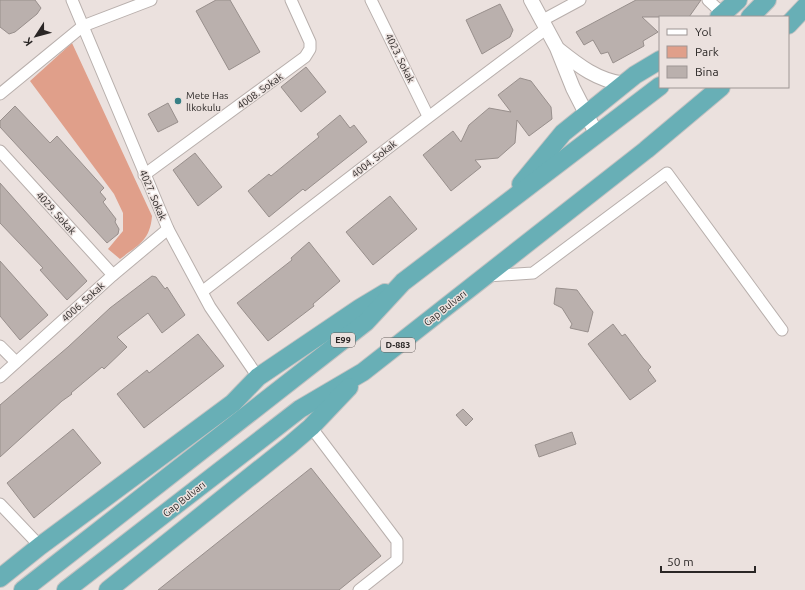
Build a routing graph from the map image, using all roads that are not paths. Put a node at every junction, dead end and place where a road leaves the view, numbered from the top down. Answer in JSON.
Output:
{"nodes":[{"id":1,"x":72,"y":0,"type":"edge"},
{"id":2,"x":151,"y":0,"type":"edge"},
{"id":3,"x":291,"y":0,"type":"edge"},
{"id":4,"x":371,"y":0,"type":"edge"},
{"id":5,"x":531,"y":0,"type":"edge"},
{"id":6,"x":580,"y":0,"type":"edge"},
{"id":7,"x":708,"y":0,"type":"edge"},
{"id":8,"x":738,"y":0,"type":"edge"},
{"id":9,"x":767,"y":0,"type":"edge"},
{"id":10,"x":805,"y":6,"type":"edge"},
{"id":11,"x":721,"y":16,"type":"edge"},
{"id":12,"x":751,"y":16,"type":"edge"},
{"id":13,"x":789,"y":24,"type":"edge"},
{"id":14,"x":544,"y":25,"type":"junction"},
{"id":15,"x":83,"y":26,"type":"junction"},
{"id":16,"x":557,"y":48,"type":"junction"},
{"id":17,"x":659,"y":61,"type":"edge"},
{"id":18,"x":624,"y":84,"type":"junction"},
{"id":19,"x":659,"y":87,"type":"edge"},
{"id":20,"x":720,"y":88,"type":"edge"},
{"id":21,"x":0,"y":94,"type":"edge"},
{"id":22,"x":586,"y":114,"type":"junction"},
{"id":23,"x":428,"y":116,"type":"junction"},
{"id":24,"x":597,"y":135,"type":"junction"},
{"id":25,"x":0,"y":150,"type":"edge"},
{"id":26,"x":144,"y":175,"type":"junction"},
{"id":27,"x":504,"y":205,"type":"junction"},
{"id":28,"x":168,"y":229,"type":"junction"},
{"id":29,"x":113,"y":275,"type":"junction"},
{"id":30,"x":486,"y":276,"type":"junction"},
{"id":31,"x":403,"y":282,"type":"junction"},
{"id":32,"x":203,"y":290,"type":"junction"},
{"id":33,"x":782,"y":330,"type":"dead end"},
{"id":34,"x":0,"y":346,"type":"edge"},
{"id":35,"x":16,"y":362,"type":"junction"},
{"id":36,"x":363,"y":372,"type":"junction"},
{"id":37,"x":0,"y":376,"type":"edge"},
{"id":38,"x":258,"y":377,"type":"junction"},
{"id":39,"x":311,"y":427,"type":"junction"},
{"id":40,"x":0,"y":504,"type":"edge"},
{"id":41,"x":40,"y":546,"type":"junction"},
{"id":42,"x":0,"y":578,"type":"edge"},
{"id":43,"x":23,"y":590,"type":"edge"},
{"id":44,"x":66,"y":590,"type":"edge"},
{"id":45,"x":108,"y":590,"type":"edge"},
{"id":46,"x":359,"y":590,"type":"edge"}],
"edges":[{"from":1,"to":15,"type":"street","name":"4027. Sokak"},
{"from":2,"to":15,"type":"street"},
{"from":3,"to":26,"type":"street","name":"4008. Sokak"},
{"from":4,"to":23,"type":"street","name":"4023. Sokak"},
{"from":5,"to":14,"type":"street"},
{"from":6,"to":14,"type":"street","name":"4004. Sokak"},
{"from":7,"to":11,"type":"street"},
{"from":8,"to":11,"type":"highway"},
{"from":9,"to":12,"type":"highway"},
{"from":10,"to":13,"type":"highway"},
{"from":14,"to":16,"type":"street"},
{"from":14,"to":23,"type":"street","name":"4004. Sokak"},
{"from":15,"to":21,"type":"street"},
{"from":15,"to":26,"type":"street","name":"4027. Sokak"},
{"from":16,"to":18,"type":"street"},
{"from":16,"to":22,"type":"street"},
{"from":17,"to":18,"type":"highway"},
{"from":18,"to":22,"type":"highway"},
{"from":19,"to":24,"type":"highway","number":"E99"},
{"from":20,"to":30,"type":"highway","name":"Gap Bulvarı","number":"D-883"},
{"from":22,"to":24,"type":"street"},
{"from":22,"to":27,"type":"highway"},
{"from":23,"to":32,"type":"street","name":"4004. Sokak"},
{"from":24,"to":27,"type":"highway","number":"E99"},
{"from":25,"to":29,"type":"street","name":"4029. Sokak"},
{"from":26,"to":28,"type":"street","name":"4027. Sokak"},
{"from":27,"to":31,"type":"highway","number":"E99"},
{"from":28,"to":29,"type":"street","name":"4006. Sokak"},
{"from":28,"to":32,"type":"street","name":"4027. Sokak"},
{"from":29,"to":35,"type":"street","name":"4006. Sokak"},
{"from":30,"to":33,"type":"street"},
{"from":30,"to":36,"type":"highway","name":"Gap Bulvarı","number":"D-883"},
{"from":31,"to":38,"type":"highway"},
{"from":31,"to":43,"type":"highway","number":"E99"},
{"from":32,"to":38,"type":"street","name":"4027. Sokak"},
{"from":34,"to":35,"type":"street"},
{"from":35,"to":37,"type":"street","name":"4006. Sokak"},
{"from":36,"to":39,"type":"highway"},
{"from":36,"to":44,"type":"highway","name":"Gap Bulvarı","number":"D-883"},
{"from":38,"to":41,"type":"highway"},
{"from":39,"to":45,"type":"highway"},
{"from":39,"to":46,"type":"street"},
{"from":40,"to":41,"type":"street"},
{"from":41,"to":42,"type":"highway"}]}
